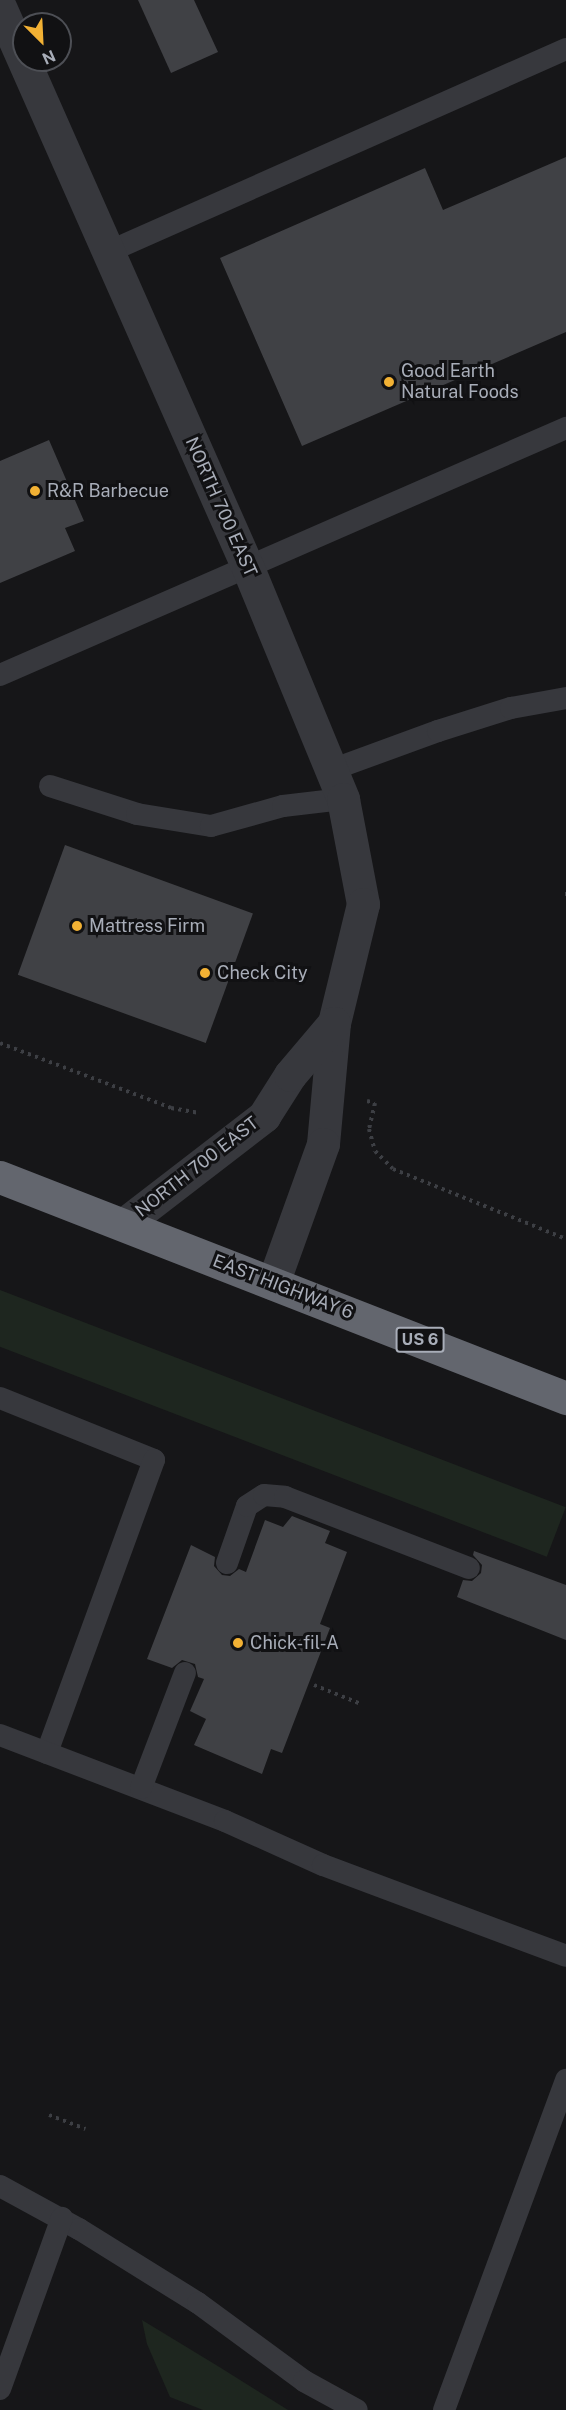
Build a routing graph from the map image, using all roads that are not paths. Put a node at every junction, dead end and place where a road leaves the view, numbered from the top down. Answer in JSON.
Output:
{"nodes":[{"id":1,"x":0,"y":7,"type":"edge"},
{"id":2,"x":566,"y":50,"type":"edge"},
{"id":3,"x":108,"y":252,"type":"junction"},
{"id":4,"x":566,"y":428,"type":"edge"},
{"id":5,"x":248,"y":568,"type":"junction"},
{"id":6,"x":0,"y":675,"type":"edge"},
{"id":7,"x":566,"y":698,"type":"edge"},
{"id":8,"x":339,"y":784,"type":"junction"},
{"id":9,"x":50,"y":786,"type":"dead end"},
{"id":10,"x":334,"y":1023,"type":"junction"},
{"id":11,"x":0,"y":1177,"type":"edge"},
{"id":12,"x":124,"y":1224,"type":"junction"},
{"id":13,"x":273,"y":1282,"type":"junction"},
{"id":14,"x":0,"y":1398,"type":"edge"},
{"id":15,"x":566,"y":1398,"type":"edge"},
{"id":16,"x":227,"y":1563,"type":"dead end"},
{"id":17,"x":469,"y":1568,"type":"dead end"},
{"id":18,"x":185,"y":1673,"type":"dead end"},
{"id":19,"x":0,"y":1735,"type":"edge"},
{"id":20,"x":47,"y":1753,"type":"junction"},
{"id":21,"x":141,"y":1788,"type":"junction"},
{"id":22,"x":566,"y":1956,"type":"edge"},
{"id":23,"x":566,"y":2080,"type":"edge"},
{"id":24,"x":0,"y":2186,"type":"edge"},
{"id":25,"x":62,"y":2218,"type":"junction"},
{"id":26,"x":0,"y":2389,"type":"edge"},
{"id":27,"x":357,"y":2410,"type":"edge"},
{"id":28,"x":444,"y":2410,"type":"edge"}],
"edges":[{"from":1,"to":3,"type":"street","name":"NORTH 700 EAST"},
{"from":2,"to":3,"type":"lane"},
{"from":3,"to":5,"type":"street","name":"NORTH 700 EAST"},
{"from":4,"to":5,"type":"lane"},
{"from":5,"to":6,"type":"lane"},
{"from":5,"to":8,"type":"street","name":"NORTH 700 EAST"},
{"from":7,"to":8,"type":"lane"},
{"from":8,"to":9,"type":"lane"},
{"from":8,"to":10,"type":"street","name":"NORTH 700 EAST"},
{"from":10,"to":12,"type":"street","name":"NORTH 700 EAST"},
{"from":10,"to":13,"type":"street","name":"NORTH 700 EAST"},
{"from":11,"to":12,"type":"highway","name":"EAST HIGHWAY 6","number":"US 6"},
{"from":12,"to":13,"type":"highway","name":"EAST HIGHWAY 6","number":"US 6"},
{"from":13,"to":15,"type":"highway","name":"EAST HIGHWAY 6","number":"US 6"},
{"from":14,"to":20,"type":"lane"},
{"from":16,"to":17,"type":"lane"},
{"from":18,"to":21,"type":"lane"},
{"from":19,"to":20,"type":"lane"},
{"from":20,"to":21,"type":"lane"},
{"from":21,"to":22,"type":"lane"},
{"from":23,"to":28,"type":"lane"},
{"from":24,"to":25,"type":"lane"},
{"from":25,"to":26,"type":"lane"},
{"from":25,"to":27,"type":"lane"}]}
